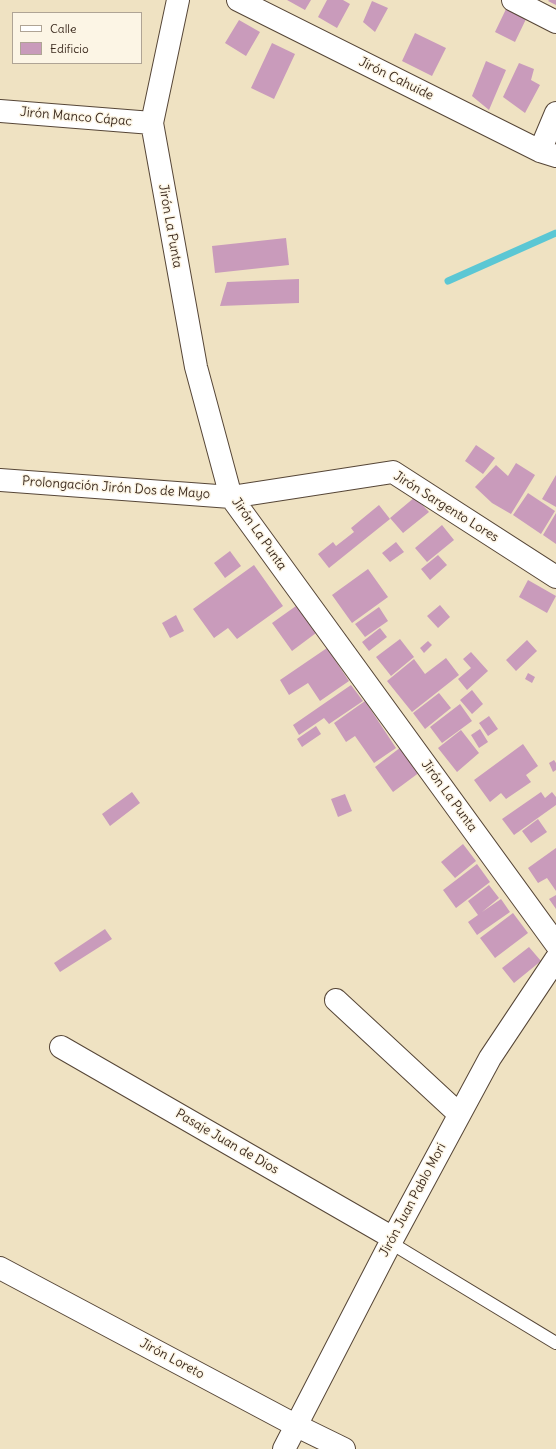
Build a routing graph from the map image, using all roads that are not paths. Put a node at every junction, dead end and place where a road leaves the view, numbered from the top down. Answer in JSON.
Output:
{"nodes":[{"id":1,"x":178,"y":0,"type":"edge"},
{"id":2,"x":238,"y":0,"type":"edge"},
{"id":3,"x":513,"y":0,"type":"edge"},
{"id":4,"x":556,"y":22,"type":"edge"},
{"id":5,"x":0,"y":111,"type":"edge"},
{"id":6,"x":556,"y":113,"type":"edge"},
{"id":7,"x":152,"y":123,"type":"junction"},
{"id":8,"x":548,"y":153,"type":"edge"},
{"id":9,"x":0,"y":480,"type":"edge"},
{"id":10,"x":231,"y":497,"type":"junction"},
{"id":11,"x":556,"y":577,"type":"edge"},
{"id":12,"x":556,"y":944,"type":"edge"},
{"id":13,"x":556,"y":959,"type":"edge"},
{"id":14,"x":336,"y":1000,"type":"dead end"},
{"id":15,"x":61,"y":1047,"type":"dead end"},
{"id":16,"x":459,"y":1114,"type":"junction"},
{"id":17,"x":392,"y":1240,"type":"junction"},
{"id":18,"x":0,"y":1268,"type":"edge"},
{"id":19,"x":556,"y":1343,"type":"edge"},
{"id":20,"x":297,"y":1426,"type":"junction"},
{"id":21,"x":284,"y":1449,"type":"edge"},
{"id":22,"x":344,"y":1449,"type":"edge"}],
"edges":[{"from":1,"to":7,"type":"street","name":"Jirón La Punta"},
{"from":2,"to":8,"type":"street","name":"Jirón Cahuide"},
{"from":3,"to":4,"type":"street"},
{"from":5,"to":7,"type":"street","name":"Jirón Manco Cápac"},
{"from":6,"to":8,"type":"street"},
{"from":7,"to":10,"type":"street","name":"Jirón La Punta"},
{"from":9,"to":10,"type":"street","name":"Prolongación Jirón Dos de Mayo"},
{"from":10,"to":11,"type":"street","name":"Jirón Sargento Lores"},
{"from":10,"to":12,"type":"street","name":"Jirón La Punta"},
{"from":13,"to":16,"type":"street","name":"Jirón Juan Pablo Mori"},
{"from":14,"to":16,"type":"street"},
{"from":15,"to":17,"type":"street","name":"Pasaje Juan de Dios"},
{"from":16,"to":17,"type":"street","name":"Jirón Juan Pablo Mori"},
{"from":17,"to":19,"type":"lane"},
{"from":17,"to":20,"type":"street","name":"Jirón Juan Pablo Mori"},
{"from":18,"to":20,"type":"street","name":"Jirón Loreto"},
{"from":20,"to":21,"type":"street","name":"Jirón Juan Pablo Mori"},
{"from":20,"to":22,"type":"street","name":"Jirón Loreto"}]}
